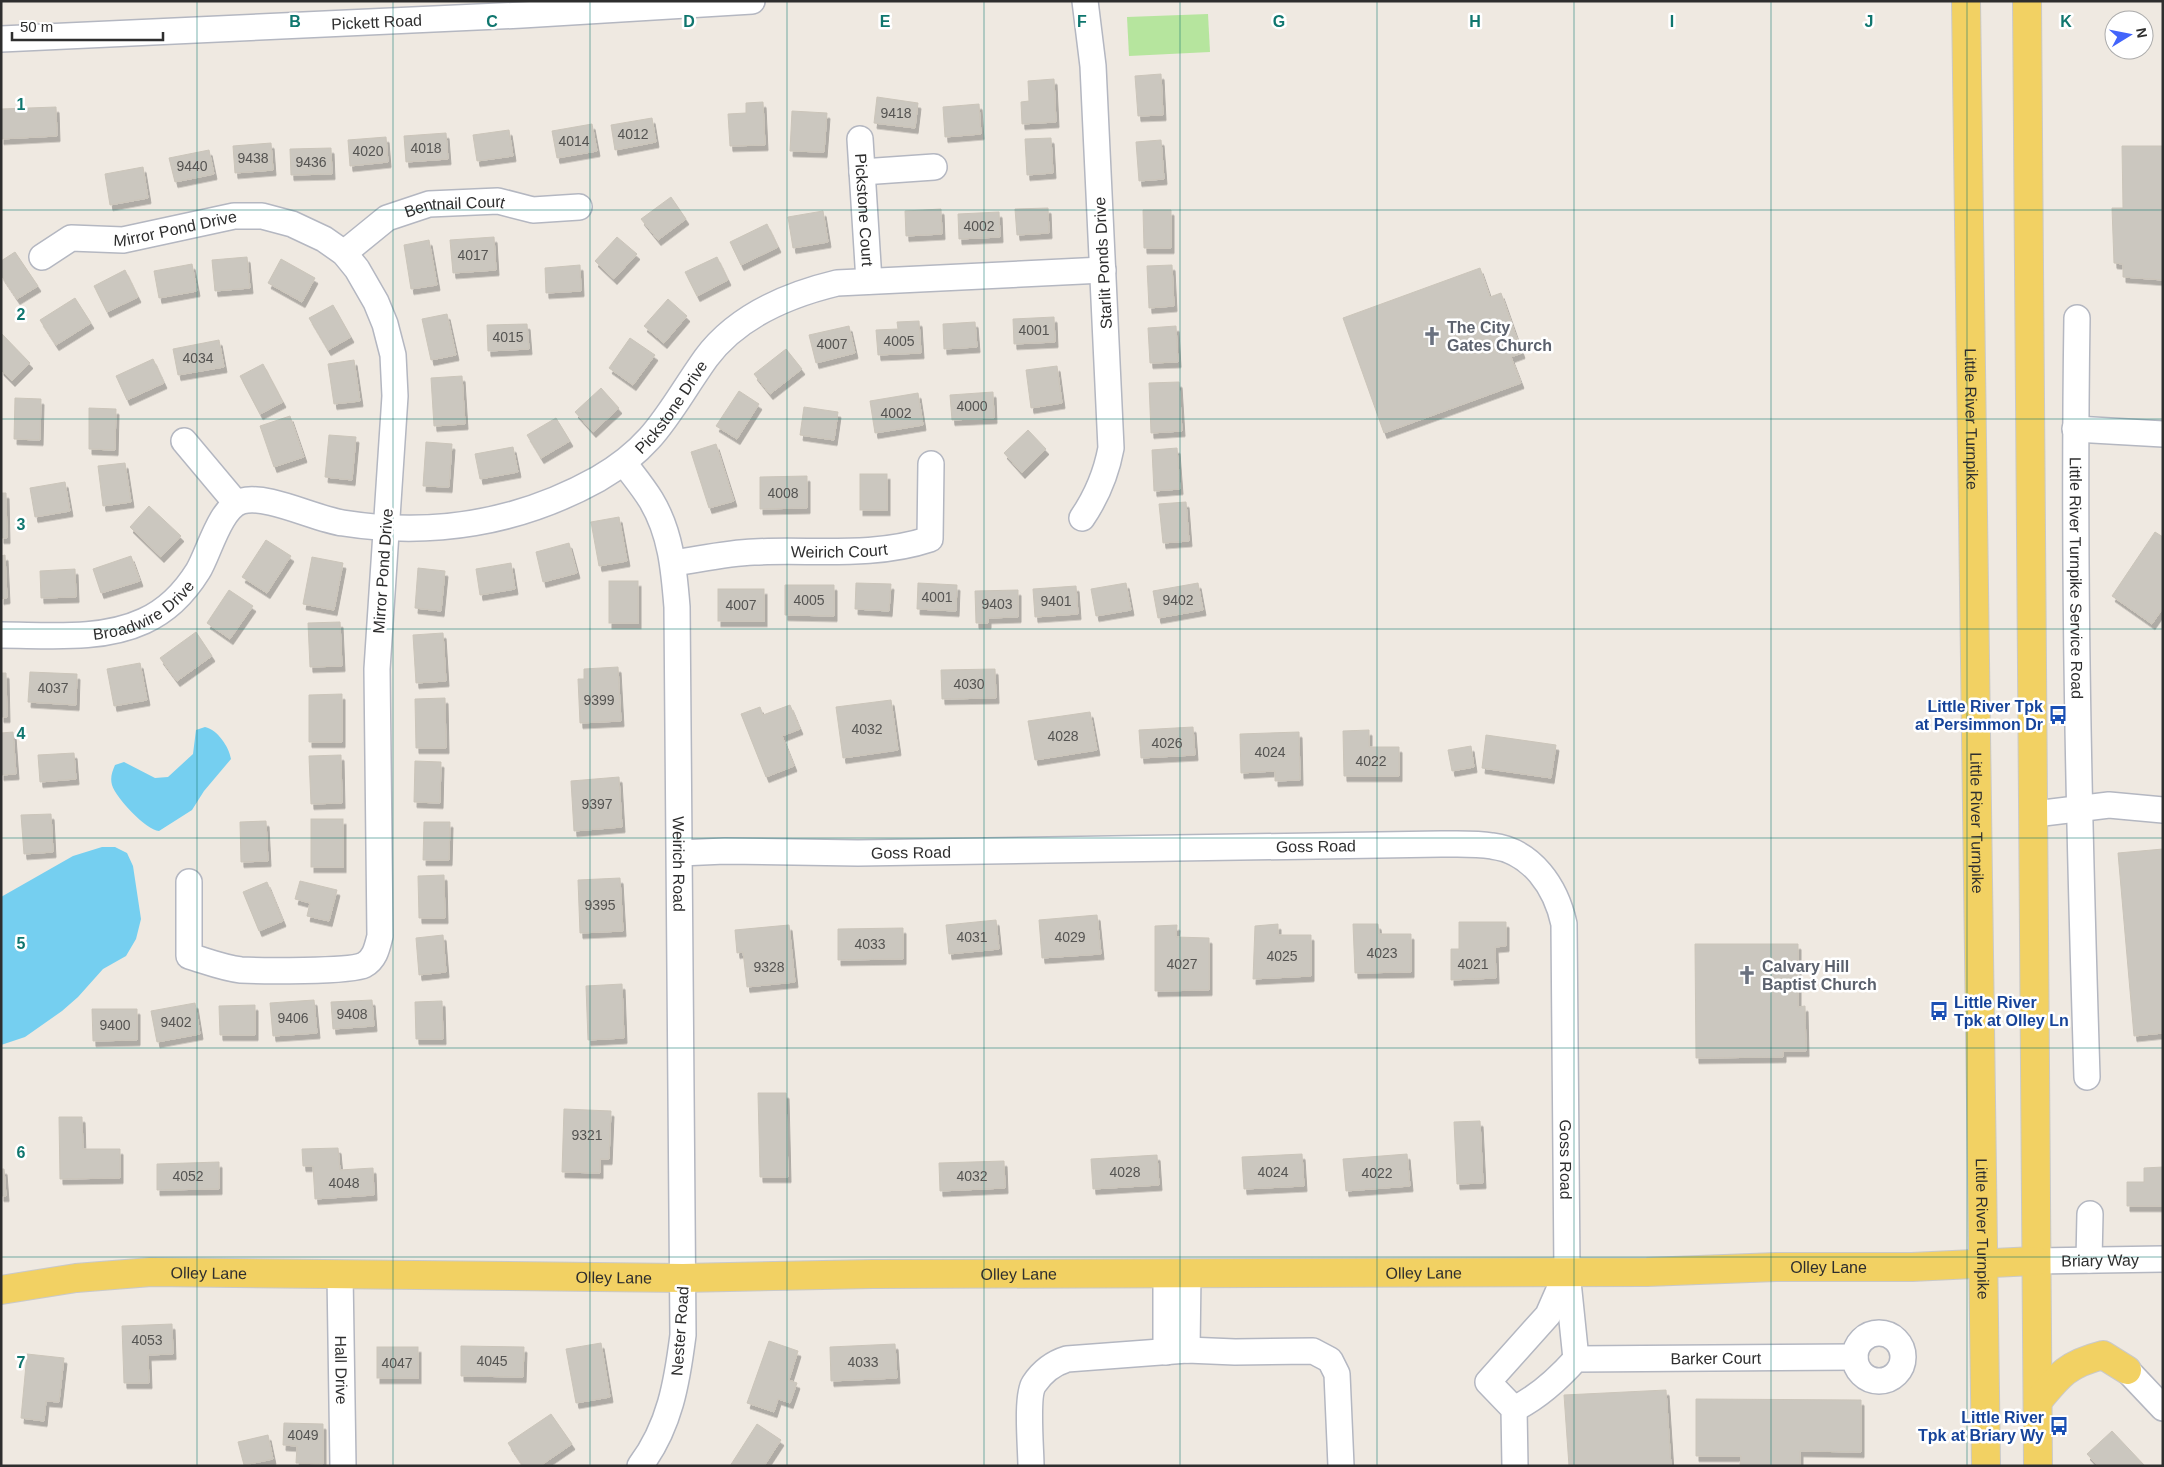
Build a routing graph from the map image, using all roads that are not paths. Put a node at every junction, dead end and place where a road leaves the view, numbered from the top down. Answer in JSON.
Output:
{"nodes":[{"id":1,"x":752,"y":1,"type":"edge"},
{"id":2,"x":1086,"y":1,"type":"edge"},
{"id":3,"x":1966,"y":1,"type":"edge"},
{"id":4,"x":2027,"y":1,"type":"edge"},
{"id":5,"x":1,"y":39,"type":"edge"},
{"id":6,"x":860,"y":139,"type":"dead end"},
{"id":7,"x":934,"y":167,"type":"dead end"},
{"id":8,"x":862,"y":172,"type":"junction"},
{"id":9,"x":579,"y":207,"type":"dead end"},
{"id":10,"x":344,"y":253,"type":"junction"},
{"id":11,"x":42,"y":257,"type":"dead end"},
{"id":12,"x":1103,"y":270,"type":"junction"},
{"id":13,"x":869,"y":281,"type":"junction"},
{"id":14,"x":2077,"y":318,"type":"dead end"},
{"id":15,"x":2076,"y":429,"type":"junction"},
{"id":16,"x":2163,"y":434,"type":"edge"},
{"id":17,"x":184,"y":440,"type":"dead end"},
{"id":18,"x":624,"y":463,"type":"junction"},
{"id":19,"x":931,"y":464,"type":"dead end"},
{"id":20,"x":236,"y":503,"type":"junction"},
{"id":21,"x":1082,"y":518,"type":"dead end"},
{"id":22,"x":386,"y":526,"type":"junction"},
{"id":23,"x":674,"y":563,"type":"junction"},
{"id":24,"x":1,"y":635,"type":"edge"},
{"id":25,"x":2079,"y":809,"type":"junction"},
{"id":26,"x":2163,"y":810,"type":"edge"},
{"id":27,"x":2035,"y":814,"type":"junction"},
{"id":28,"x":680,"y":853,"type":"junction"},
{"id":29,"x":189,"y":882,"type":"dead end"},
{"id":30,"x":2087,"y":1077,"type":"dead end"},
{"id":31,"x":2090,"y":1214,"type":"dead end"},
{"id":32,"x":2163,"y":1258,"type":"edge"},
{"id":33,"x":2089,"y":1260,"type":"junction"},
{"id":34,"x":2036,"y":1261,"type":"junction"},
{"id":35,"x":1983,"y":1264,"type":"junction"},
{"id":36,"x":1567,"y":1272,"type":"junction"},
{"id":37,"x":1177,"y":1273,"type":"junction"},
{"id":38,"x":340,"y":1274,"type":"junction"},
{"id":39,"x":684,"y":1278,"type":"junction"},
{"id":40,"x":1,"y":1290,"type":"edge"},
{"id":41,"x":1176,"y":1351,"type":"junction"},
{"id":42,"x":1855,"y":1358,"type":"dead end"},
{"id":43,"x":1576,"y":1359,"type":"junction"},
{"id":44,"x":2127,"y":1370,"type":"joint"},
{"id":45,"x":2038,"y":1401,"type":"junction"},
{"id":46,"x":2163,"y":1408,"type":"edge"},
{"id":47,"x":1514,"y":1409,"type":"junction"},
{"id":48,"x":343,"y":1466,"type":"edge"},
{"id":49,"x":640,"y":1466,"type":"edge"},
{"id":50,"x":1031,"y":1466,"type":"edge"},
{"id":51,"x":1341,"y":1466,"type":"edge"},
{"id":52,"x":1516,"y":1466,"type":"edge"},
{"id":53,"x":1986,"y":1466,"type":"edge"},
{"id":54,"x":2038,"y":1466,"type":"edge"}],
"edges":[{"from":1,"to":5,"type":"street","name":"Pickett Road"},
{"from":2,"to":12,"type":"street","name":"Starlit Ponds Drive"},
{"from":3,"to":35,"type":"main road","name":"Little River Turnpike"},
{"from":4,"to":27,"type":"main road"},
{"from":6,"to":8,"type":"street","name":"Pickstone Court"},
{"from":7,"to":8,"type":"street"},
{"from":8,"to":13,"type":"street","name":"Pickstone Court"},
{"from":9,"to":10,"type":"street","name":"Bentnail Court"},
{"from":10,"to":11,"type":"street","name":"Mirror Pond Drive"},
{"from":10,"to":22,"type":"street","name":"Mirror Pond Drive"},
{"from":12,"to":13,"type":"street","name":"Pickstone Drive"},
{"from":12,"to":21,"type":"street","name":"Starlit Ponds Drive"},
{"from":13,"to":18,"type":"street","name":"Pickstone Drive"},
{"from":14,"to":15,"type":"street","name":"Little River Turnpike Service Road"},
{"from":15,"to":16,"type":"street"},
{"from":15,"to":25,"type":"street","name":"Little River Turnpike Service Road"},
{"from":17,"to":20,"type":"street"},
{"from":18,"to":22,"type":"street","name":"Pickstone Drive"},
{"from":18,"to":23,"type":"street","name":"Weirich Road"},
{"from":19,"to":23,"type":"street","name":"Weirich Court"},
{"from":20,"to":22,"type":"street","name":"Pickstone Drive"},
{"from":20,"to":24,"type":"street","name":"Broadwire Drive"},
{"from":22,"to":29,"type":"street","name":"Mirror Pond Drive"},
{"from":23,"to":28,"type":"street","name":"Weirich Road"},
{"from":25,"to":26,"type":"street"},
{"from":25,"to":27,"type":"street"},
{"from":25,"to":30,"type":"street","name":"Little River Turnpike Service Road"},
{"from":27,"to":34,"type":"main road"},
{"from":28,"to":36,"type":"street","name":"Goss Road"},
{"from":28,"to":39,"type":"street","name":"Weirich Road"},
{"from":31,"to":33,"type":"street"},
{"from":32,"to":33,"type":"street","name":"Briary Way"},
{"from":33,"to":34,"type":"street","name":"Briary Way"},
{"from":34,"to":35,"type":"main road","name":"Olley Lane"},
{"from":34,"to":45,"type":"main road"},
{"from":35,"to":36,"type":"main road","name":"Olley Lane"},
{"from":35,"to":53,"type":"main road","name":"Little River Turnpike"},
{"from":36,"to":37,"type":"main road","name":"Olley Lane"},
{"from":36,"to":43,"type":"street"},
{"from":36,"to":47,"type":"street"},
{"from":37,"to":39,"type":"main road","name":"Olley Lane"},
{"from":37,"to":41,"type":"street"},
{"from":38,"to":39,"type":"main road","name":"Olley Lane"},
{"from":38,"to":40,"type":"main road","name":"Olley Lane"},
{"from":38,"to":48,"type":"street","name":"Hall Drive"},
{"from":39,"to":49,"type":"street","name":"Nester Road"},
{"from":41,"to":50,"type":"street"},
{"from":41,"to":51,"type":"street"},
{"from":42,"to":43,"type":"street","name":"Barker Court"},
{"from":43,"to":47,"type":"street"},
{"from":44,"to":45,"type":"main road"},
{"from":44,"to":46,"type":"street"},
{"from":45,"to":54,"type":"main road"},
{"from":47,"to":52,"type":"street"}]}
